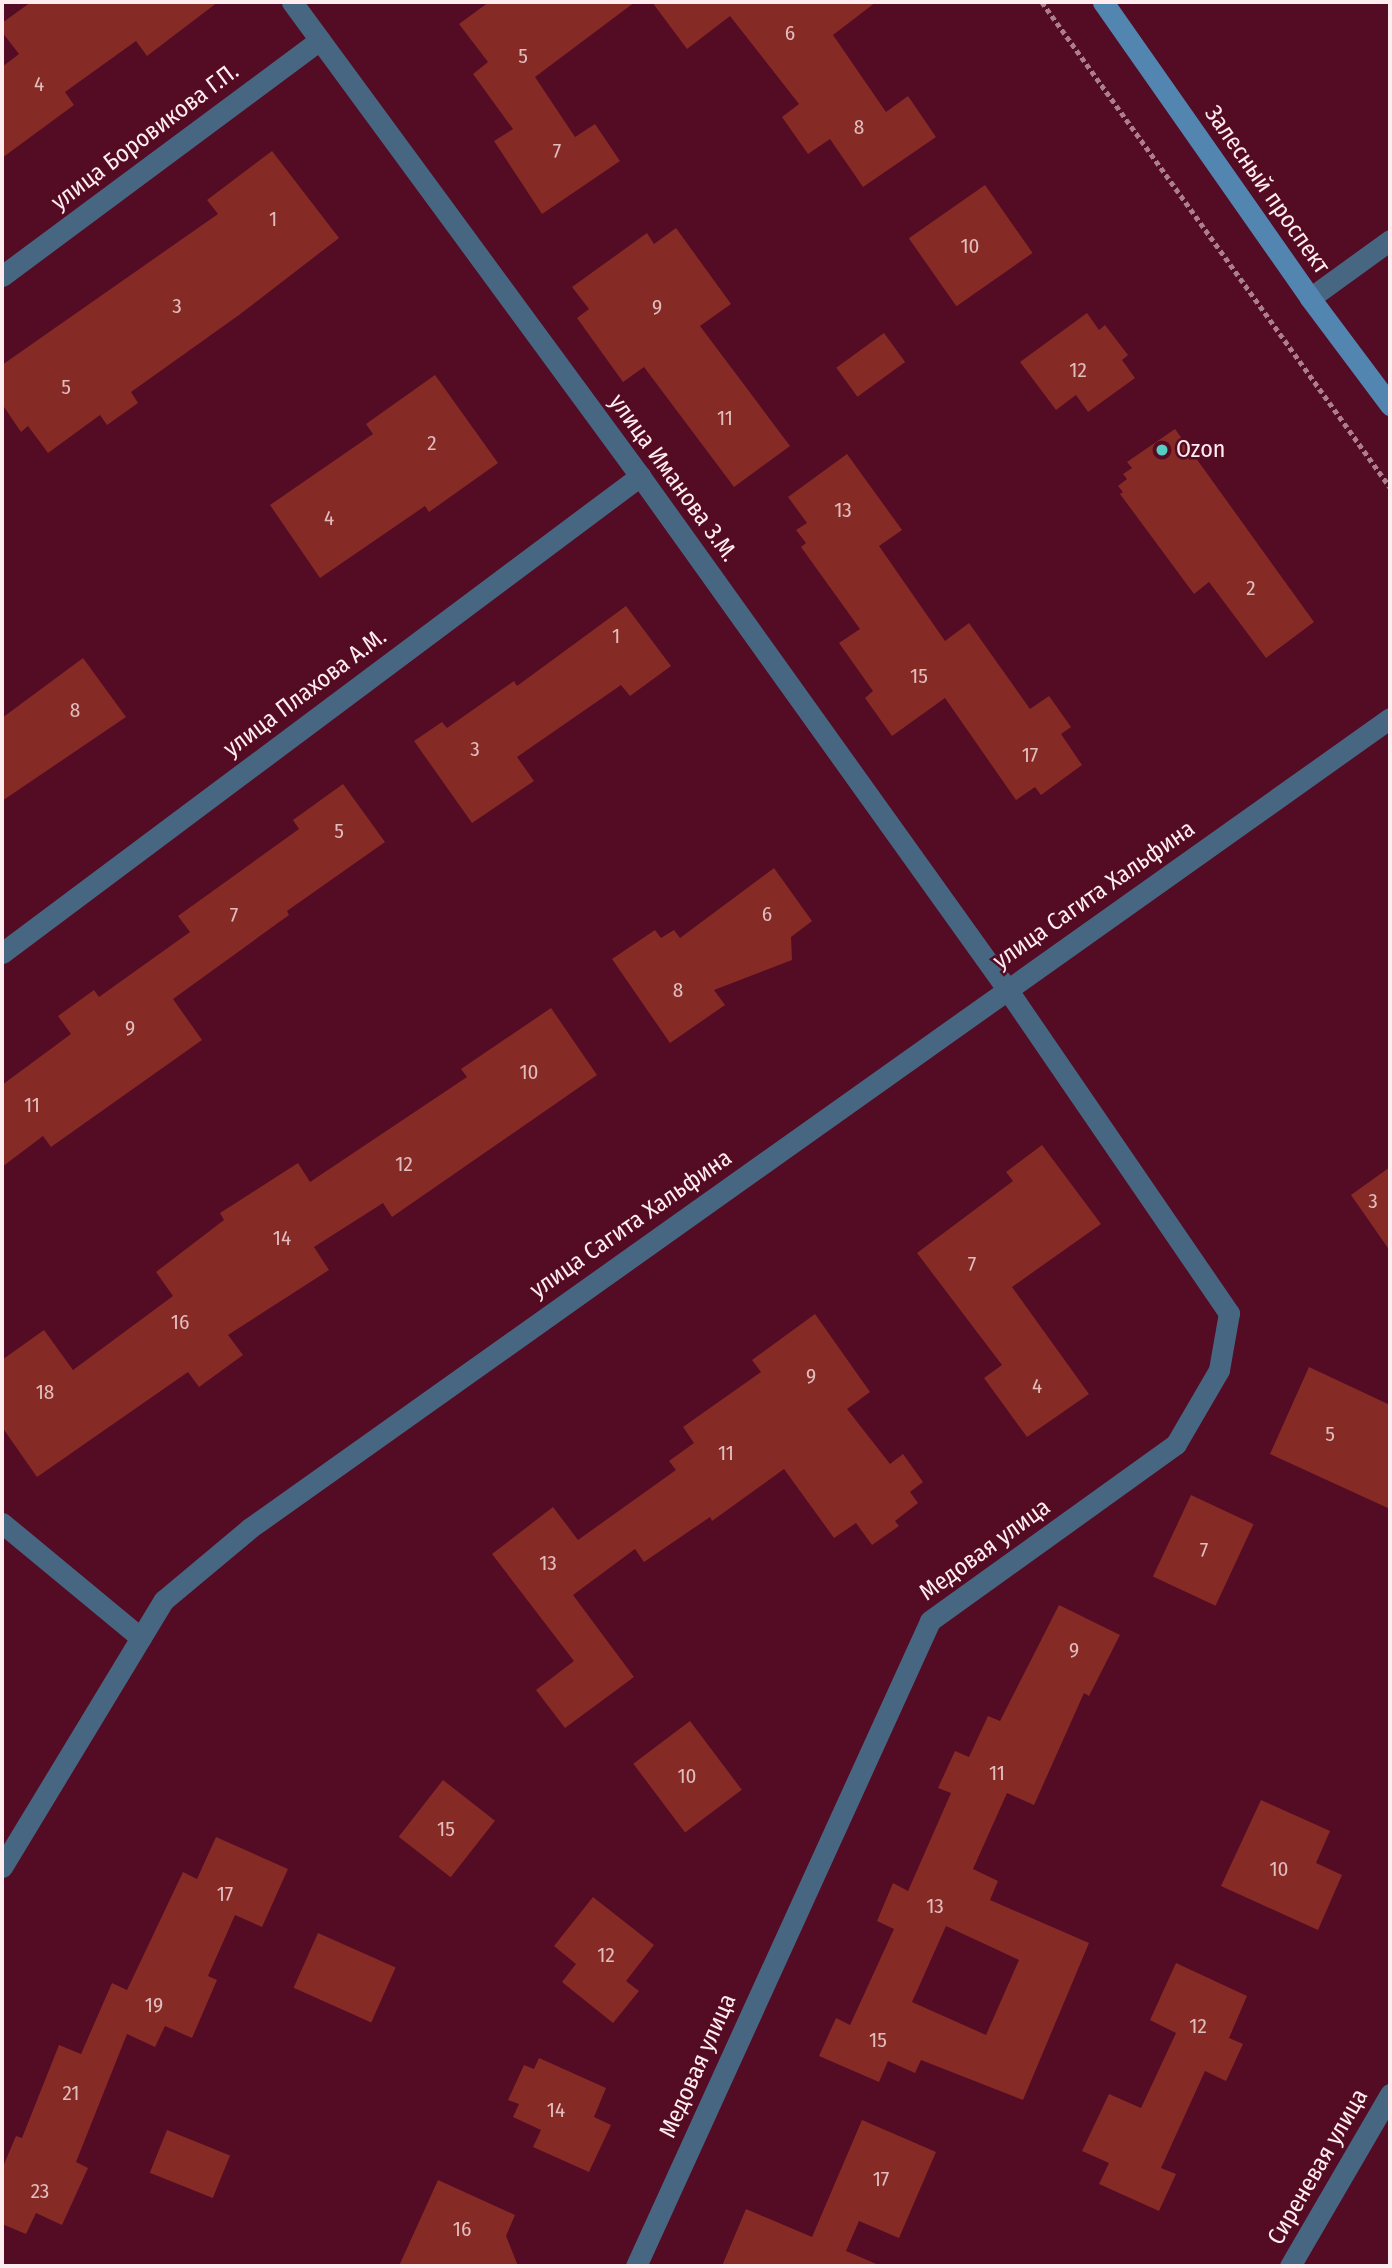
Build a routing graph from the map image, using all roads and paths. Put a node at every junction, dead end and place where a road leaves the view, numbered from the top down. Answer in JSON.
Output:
{"nodes":[{"id":1,"x":292,"y":2,"type":"edge"},
{"id":2,"x":1042,"y":2,"type":"edge"},
{"id":3,"x":1103,"y":2,"type":"edge"},
{"id":4,"x":320,"y":40,"type":"junction"},
{"id":5,"x":1390,"y":240,"type":"edge"},
{"id":6,"x":2,"y":276,"type":"edge"},
{"id":7,"x":1310,"y":298,"type":"junction"},
{"id":8,"x":1390,"y":405,"type":"edge"},
{"id":9,"x":640,"y":476,"type":"junction"},
{"id":10,"x":1390,"y":487,"type":"edge"},
{"id":11,"x":1390,"y":718,"type":"edge"},
{"id":12,"x":2,"y":953,"type":"edge"},
{"id":13,"x":1007,"y":989,"type":"junction"},
{"id":14,"x":2,"y":1523,"type":"edge"},
{"id":15,"x":141,"y":1638,"type":"junction"},
{"id":16,"x":2,"y":1867,"type":"edge"},
{"id":17,"x":1390,"y":2094,"type":"edge"},
{"id":18,"x":636,"y":2266,"type":"edge"},
{"id":19,"x":1290,"y":2266,"type":"edge"}],
"edges":[{"from":1,"to":4,"type":"street","name":"улица Иманова З.М."},
{"from":2,"to":10,"type":"path"},
{"from":3,"to":7,"type":"main road","name":"Залесный проспект"},
{"from":4,"to":6,"type":"street","name":"улица Боровикова Г.П."},
{"from":4,"to":9,"type":"street","name":"улица Иманова З.М."},
{"from":5,"to":7,"type":"street"},
{"from":7,"to":8,"type":"main road","name":"Залесный проспект"},
{"from":9,"to":12,"type":"street","name":"улица Плахова А.М."},
{"from":9,"to":13,"type":"street","name":"улица Иманова З.М."},
{"from":11,"to":13,"type":"street","name":"улица Сагита Хальфина"},
{"from":13,"to":15,"type":"street","name":"улица Сагита Хальфина"},
{"from":13,"to":18,"type":"street","name":"Медовая улица"},
{"from":14,"to":15,"type":"street"},
{"from":15,"to":16,"type":"street","name":"улица Сагита Хальфина"},
{"from":17,"to":19,"type":"street","name":"Сиреневая улица"}]}
